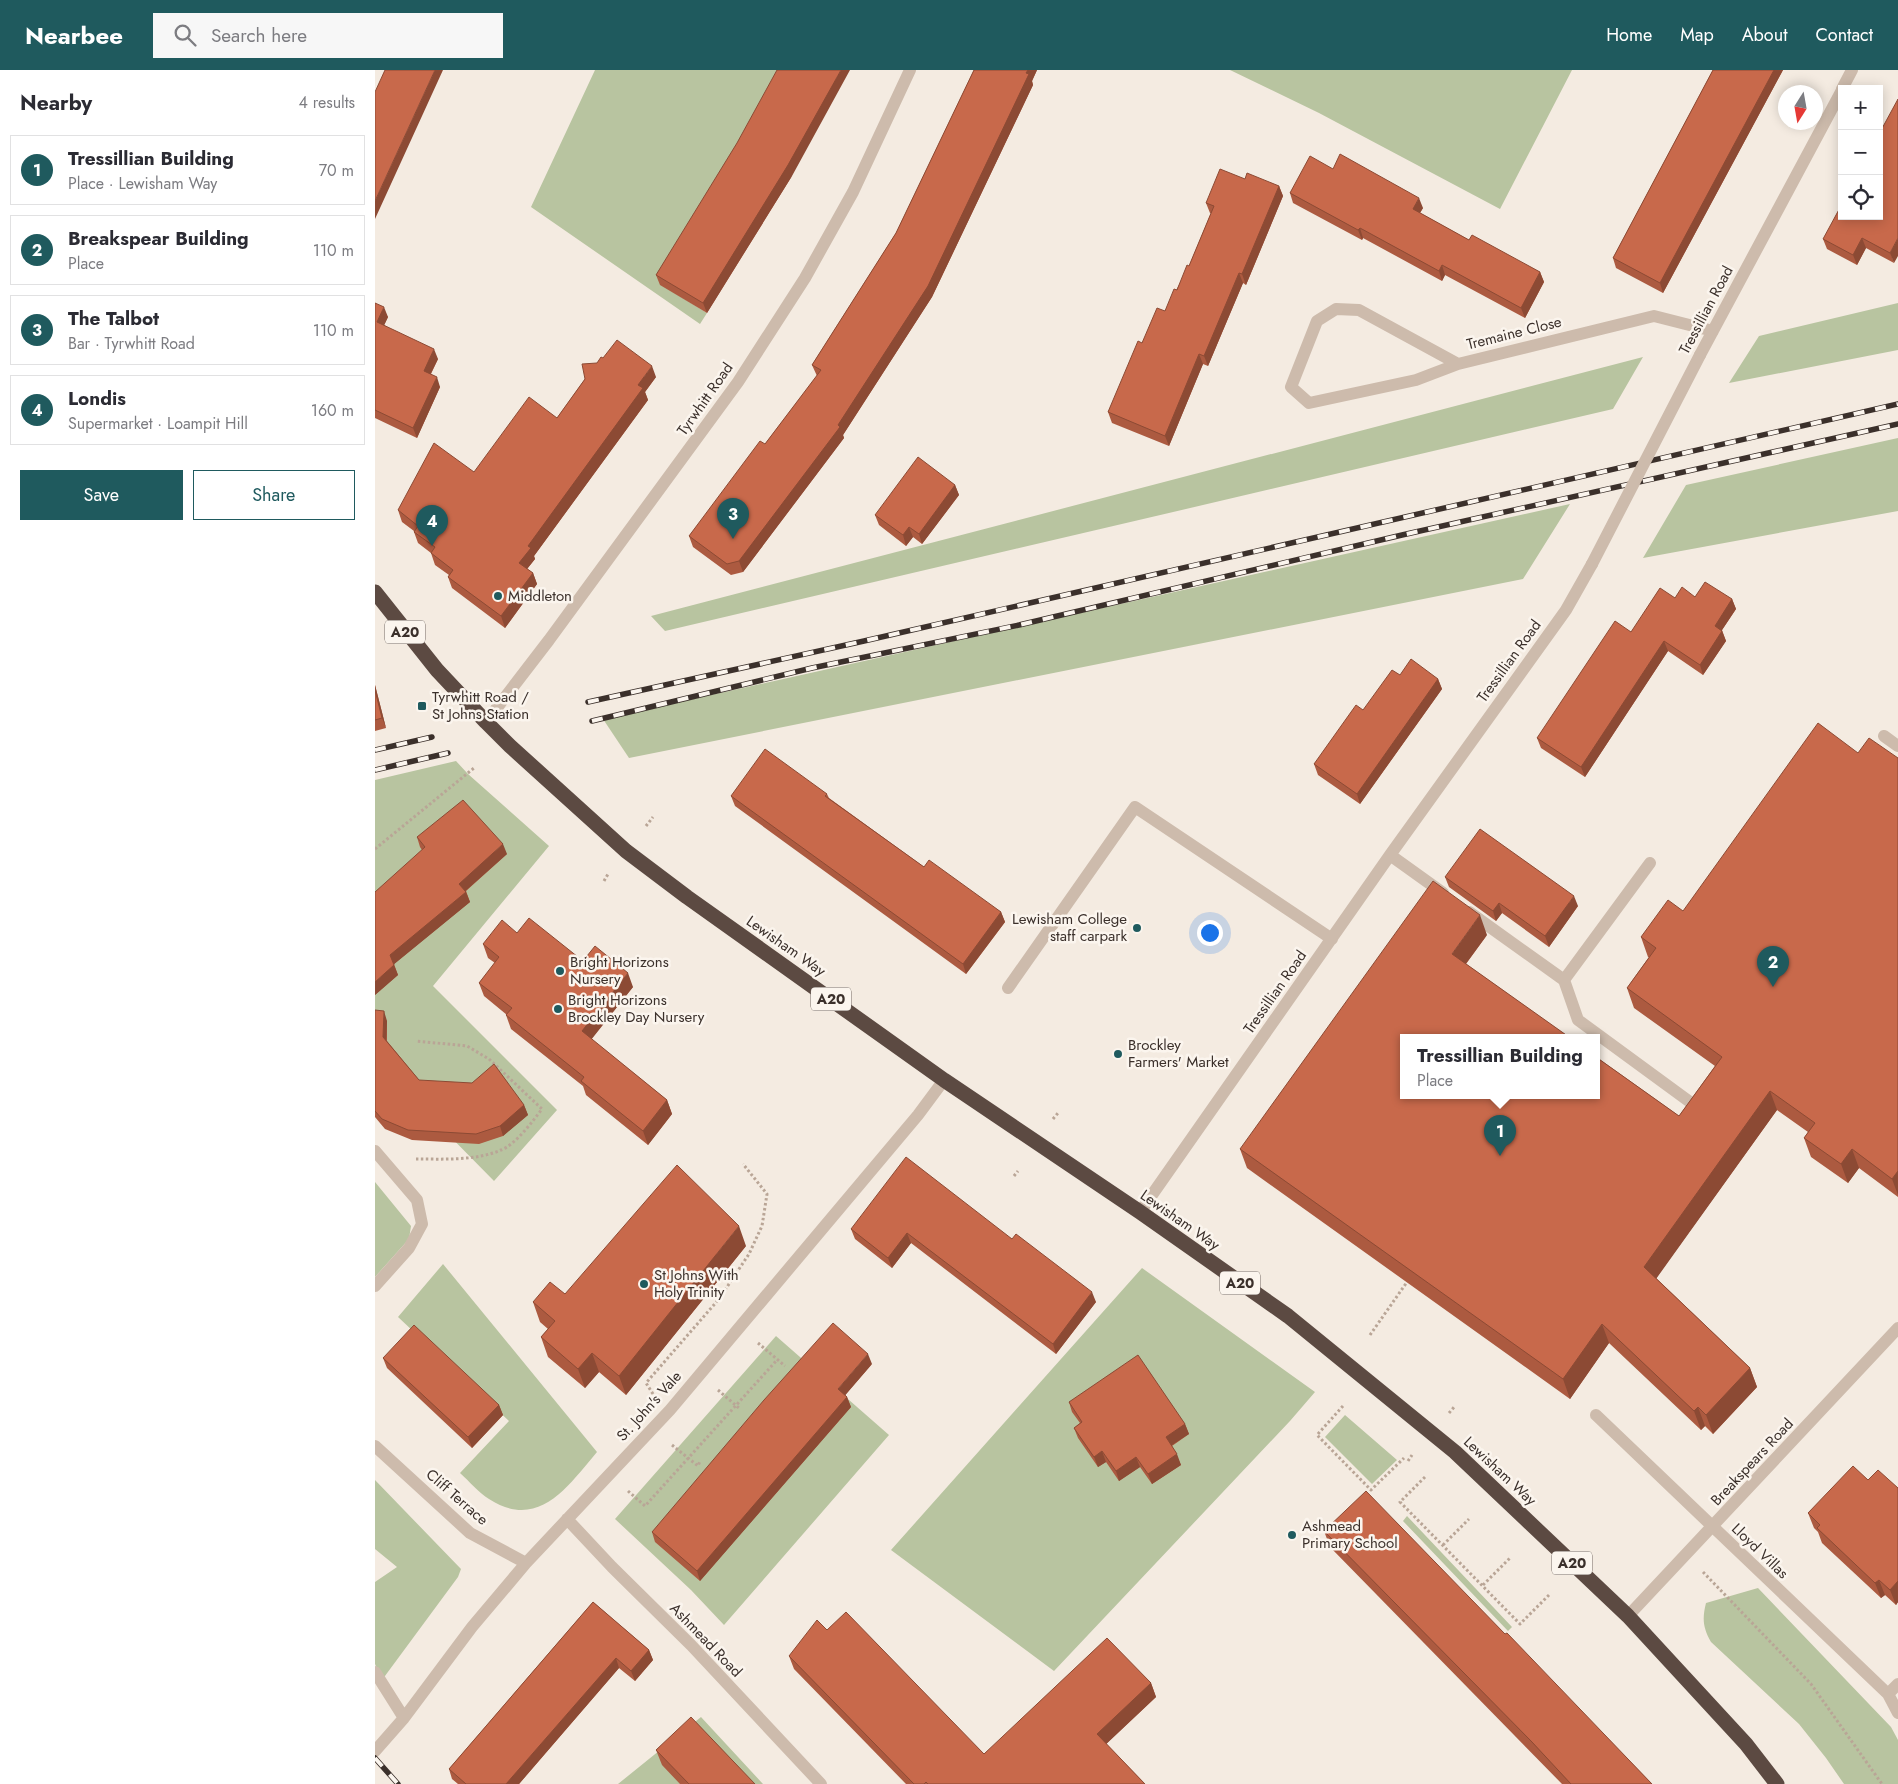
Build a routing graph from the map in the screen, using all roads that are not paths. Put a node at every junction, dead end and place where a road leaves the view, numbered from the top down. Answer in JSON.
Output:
{"nodes":[{"id":1,"x":910,"y":70,"type":"edge"},
{"id":2,"x":1853,"y":70,"type":"edge"},
{"id":3,"x":1844,"y":85,"type":"edge"},
{"id":4,"x":1838,"y":97,"type":"edge"},
{"id":5,"x":1713,"y":332,"type":"junction"},
{"id":6,"x":1458,"y":364,"type":"junction"},
{"id":7,"x":375,"y":592,"type":"edge"},
{"id":8,"x":486,"y":722,"type":"junction"},
{"id":9,"x":1884,"y":736,"type":"dead end"},
{"id":10,"x":1898,"y":746,"type":"edge"},
{"id":11,"x":1390,"y":855,"type":"junction"},
{"id":12,"x":1651,"y":863,"type":"dead end"},
{"id":13,"x":1332,"y":939,"type":"junction"},
{"id":14,"x":1564,"y":980,"type":"junction"},
{"id":15,"x":1008,"y":988,"type":"dead end"},
{"id":16,"x":1597,"y":1034,"type":"edge"},
{"id":17,"x":1600,"y":1036,"type":"edge"},
{"id":18,"x":944,"y":1080,"type":"junction"},
{"id":19,"x":1690,"y":1102,"type":"edge"},
{"id":20,"x":375,"y":1151,"type":"edge"},
{"id":21,"x":1140,"y":1212,"type":"junction"},
{"id":22,"x":375,"y":1286,"type":"edge"},
{"id":23,"x":1898,"y":1328,"type":"edge"},
{"id":24,"x":1596,"y":1415,"type":"dead end"},
{"id":25,"x":375,"y":1446,"type":"edge"},
{"id":26,"x":567,"y":1518,"type":"junction"},
{"id":27,"x":1713,"y":1528,"type":"junction"},
{"id":28,"x":526,"y":1563,"type":"junction"},
{"id":29,"x":1628,"y":1616,"type":"junction"},
{"id":30,"x":375,"y":1672,"type":"edge"},
{"id":31,"x":1898,"y":1684,"type":"edge"},
{"id":32,"x":1888,"y":1694,"type":"junction"},
{"id":33,"x":1898,"y":1713,"type":"edge"},
{"id":34,"x":404,"y":1718,"type":"junction"},
{"id":35,"x":375,"y":1751,"type":"edge"},
{"id":36,"x":821,"y":1784,"type":"edge"},
{"id":37,"x":1777,"y":1784,"type":"edge"}],
"edges":[{"from":1,"to":8,"type":"street","name":"Tyrwhitt Road"},
{"from":2,"to":3,"type":"street","name":"Tressillian Road"},
{"from":4,"to":5,"type":"street","name":"Tressillian Road"},
{"from":5,"to":6,"type":"street","name":"Tremaine Close"},
{"from":5,"to":11,"type":"street","name":"Tressillian Road","bridge":true},
{"from":6,"to":6,"type":"street","name":"Tremaine Close"},
{"from":7,"to":8,"type":"highway","number":"A20"},
{"from":8,"to":18,"type":"highway","name":"Lewisham Way","number":"A20"},
{"from":9,"to":10,"type":"street"},
{"from":11,"to":13,"type":"street","name":"Tressillian Road"},
{"from":11,"to":14,"type":"street"},
{"from":12,"to":14,"type":"street"},
{"from":13,"to":15,"type":"street"},
{"from":13,"to":21,"type":"street","name":"Tressillian Road"},
{"from":14,"to":16,"type":"street"},
{"from":17,"to":19,"type":"street"},
{"from":18,"to":21,"type":"highway","name":"Lewisham Way","number":"A20"},
{"from":18,"to":26,"type":"street","name":"St. John's Vale"},
{"from":20,"to":22,"type":"street"},
{"from":21,"to":29,"type":"highway","name":"Lewisham Way","number":"A20"},
{"from":23,"to":27,"type":"street","name":"Breakspears Road"},
{"from":24,"to":27,"type":"street","name":"Lloyd Villas"},
{"from":25,"to":28,"type":"street","name":"Cliff Terrace"},
{"from":26,"to":28,"type":"street","name":"St. John's Vale"},
{"from":26,"to":36,"type":"street","name":"Ashmead Road"},
{"from":27,"to":29,"type":"street","name":"Breakspears Road"},
{"from":27,"to":32,"type":"street","name":"Lloyd Villas"},
{"from":28,"to":34,"type":"street","name":"St. John's Vale"},
{"from":29,"to":37,"type":"highway","name":"Lewisham Way","number":"A20"},
{"from":30,"to":34,"type":"street"},
{"from":31,"to":32,"type":"street"},
{"from":32,"to":33,"type":"street","name":"Lloyd Villas"},
{"from":34,"to":35,"type":"street","name":"St. John's Vale"}]}
